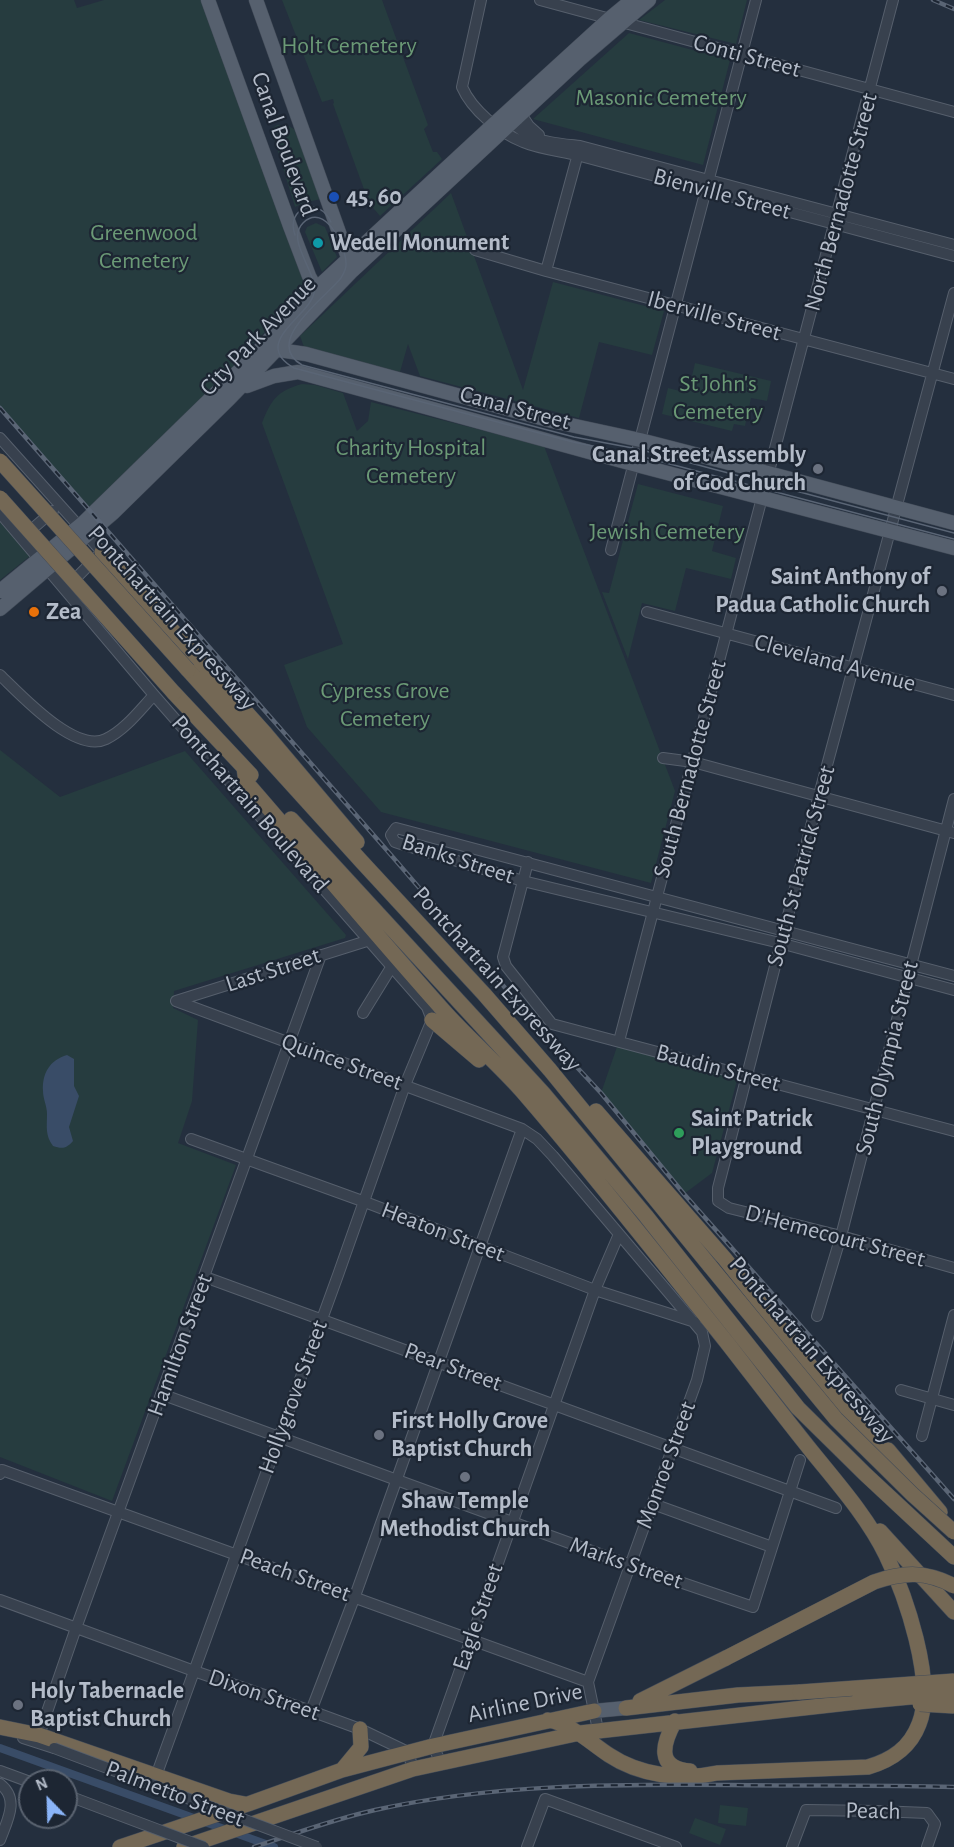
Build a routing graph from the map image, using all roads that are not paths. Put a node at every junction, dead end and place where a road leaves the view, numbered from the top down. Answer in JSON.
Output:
{"nodes":[{"id":1,"x":208,"y":0,"type":"edge"},
{"id":2,"x":256,"y":0,"type":"edge"},
{"id":3,"x":481,"y":0,"type":"edge"},
{"id":4,"x":540,"y":0,"type":"edge"},
{"id":5,"x":633,"y":0,"type":"edge"},
{"id":6,"x":649,"y":0,"type":"edge"},
{"id":7,"x":756,"y":0,"type":"edge"},
{"id":8,"x":894,"y":0,"type":"edge"},
{"id":9,"x":616,"y":20,"type":"junction"},
{"id":10,"x":742,"y":55,"type":"junction"},
{"id":11,"x":870,"y":90,"type":"junction"},
{"id":12,"x":954,"y":112,"type":"edge"},
{"id":13,"x":507,"y":123,"type":"junction"},
{"id":14,"x":578,"y":150,"type":"junction"},
{"id":15,"x":708,"y":186,"type":"junction"},
{"id":16,"x":837,"y":220,"type":"junction"},
{"id":17,"x":954,"y":245,"type":"edge"},
{"id":18,"x":475,"y":250,"type":"dead end"},
{"id":19,"x":954,"y":256,"type":"edge"},
{"id":20,"x":351,"y":265,"type":"junction"},
{"id":21,"x":546,"y":271,"type":"junction"},
{"id":22,"x":954,"y":293,"type":"edge"},
{"id":23,"x":319,"y":295,"type":"junction"},
{"id":24,"x":677,"y":306,"type":"junction"},
{"id":25,"x":280,"y":329,"type":"junction"},
{"id":26,"x":296,"y":331,"type":"junction"},
{"id":27,"x":804,"y":339,"type":"junction"},
{"id":28,"x":275,"y":352,"type":"junction"},
{"id":29,"x":306,"y":354,"type":"junction"},
{"id":30,"x":251,"y":359,"type":"junction"},
{"id":31,"x":298,"y":372,"type":"junction"},
{"id":32,"x":933,"y":373,"type":"junction"},
{"id":33,"x":954,"y":379,"type":"edge"},
{"id":34,"x":406,"y":381,"type":"junction"},
{"id":35,"x":239,"y":389,"type":"junction"},
{"id":36,"x":400,"y":400,"type":"junction"},
{"id":37,"x":0,"y":438,"type":"edge"},
{"id":38,"x":640,"y":440,"type":"junction"},
{"id":39,"x":0,"y":461,"type":"edge"},
{"id":40,"x":633,"y":464,"type":"junction"},
{"id":41,"x":768,"y":472,"type":"junction"},
{"id":42,"x":805,"y":483,"type":"junction"},
{"id":43,"x":762,"y":497,"type":"junction"},
{"id":44,"x":0,"y":498,"type":"edge"},
{"id":45,"x":60,"y":505,"type":"junction"},
{"id":46,"x":798,"y":507,"type":"junction"},
{"id":47,"x":897,"y":508,"type":"junction"},
{"id":48,"x":0,"y":513,"type":"edge"},
{"id":49,"x":954,"y":523,"type":"edge"},
{"id":50,"x":82,"y":531,"type":"junction"},
{"id":51,"x":890,"y":532,"type":"junction"},
{"id":52,"x":21,"y":538,"type":"junction"},
{"id":53,"x":954,"y":548,"type":"edge"},
{"id":54,"x":611,"y":550,"type":"dead end"},
{"id":55,"x":102,"y":552,"type":"junction"},
{"id":56,"x":43,"y":564,"type":"junction"},
{"id":57,"x":64,"y":590,"type":"junction"},
{"id":58,"x":0,"y":591,"type":"edge"},
{"id":59,"x":0,"y":609,"type":"edge"},
{"id":60,"x":647,"y":612,"type":"dead end"},
{"id":61,"x":727,"y":633,"type":"junction"},
{"id":62,"x":855,"y":667,"type":"junction"},
{"id":63,"x":0,"y":675,"type":"edge"},
{"id":64,"x":154,"y":695,"type":"junction"},
{"id":65,"x":954,"y":695,"type":"edge"},
{"id":66,"x":663,"y":758,"type":"dead end"},
{"id":67,"x":693,"y":762,"type":"junction"},
{"id":68,"x":244,"y":768,"type":"junction"},
{"id":69,"x":819,"y":795,"type":"junction"},
{"id":70,"x":954,"y":799,"type":"edge"},
{"id":71,"x":950,"y":832,"type":"edge"},
{"id":72,"x":471,"y":848,"type":"junction"},
{"id":73,"x":362,"y":862,"type":"junction"},
{"id":74,"x":528,"y":862,"type":"junction"},
{"id":75,"x":467,"y":864,"type":"junction"},
{"id":76,"x":523,"y":880,"type":"junction"},
{"id":77,"x":656,"y":896,"type":"junction"},
{"id":78,"x":652,"y":911,"type":"junction"},
{"id":79,"x":784,"y":931,"type":"junction"},
{"id":80,"x":370,"y":940,"type":"junction"},
{"id":81,"x":780,"y":943,"type":"junction"},
{"id":82,"x":321,"y":955,"type":"junction"},
{"id":83,"x":910,"y":964,"type":"junction"},
{"id":84,"x":392,"y":966,"type":"junction"},
{"id":85,"x":954,"y":976,"type":"edge"},
{"id":86,"x":907,"y":978,"type":"junction"},
{"id":87,"x":954,"y":990,"type":"edge"},
{"id":88,"x":176,"y":1001,"type":"joint"},
{"id":89,"x":363,"y":1013,"type":"dead end"},
{"id":90,"x":432,"y":1020,"type":"junction"},
{"id":91,"x":619,"y":1041,"type":"junction"},
{"id":92,"x":289,"y":1043,"type":"junction"},
{"id":93,"x":550,"y":1070,"type":"junction"},
{"id":94,"x":747,"y":1076,"type":"junction"},
{"id":95,"x":405,"y":1085,"type":"junction"},
{"id":96,"x":874,"y":1110,"type":"junction"},
{"id":97,"x":522,"y":1129,"type":"junction"},
{"id":98,"x":954,"y":1131,"type":"edge"},
{"id":99,"x":191,"y":1139,"type":"dead end"},
{"id":100,"x":577,"y":1157,"type":"junction"},
{"id":101,"x":247,"y":1160,"type":"junction"},
{"id":102,"x":718,"y":1201,"type":"joint"},
{"id":103,"x":365,"y":1202,"type":"junction"},
{"id":104,"x":619,"y":1234,"type":"junction"},
{"id":105,"x":841,"y":1236,"type":"junction"},
{"id":106,"x":481,"y":1246,"type":"junction"},
{"id":107,"x":954,"y":1268,"type":"edge"},
{"id":108,"x":205,"y":1277,"type":"junction"},
{"id":109,"x":595,"y":1290,"type":"junction"},
{"id":110,"x":954,"y":1315,"type":"edge"},
{"id":111,"x":817,"y":1316,"type":"dead end"},
{"id":112,"x":321,"y":1320,"type":"junction"},
{"id":113,"x":695,"y":1322,"type":"junction"},
{"id":114,"x":787,"y":1335,"type":"junction"},
{"id":115,"x":703,"y":1336,"type":"joint"},
{"id":116,"x":438,"y":1362,"type":"junction"},
{"id":117,"x":901,"y":1390,"type":"dead end"},
{"id":118,"x":161,"y":1394,"type":"junction"},
{"id":119,"x":932,"y":1399,"type":"junction"},
{"id":120,"x":554,"y":1404,"type":"junction"},
{"id":121,"x":954,"y":1405,"type":"edge"},
{"id":122,"x":280,"y":1436,"type":"junction"},
{"id":123,"x":922,"y":1436,"type":"dead end"},
{"id":124,"x":673,"y":1448,"type":"junction"},
{"id":125,"x":800,"y":1460,"type":"dead end"},
{"id":126,"x":1,"y":1472,"type":"edge"},
{"id":127,"x":397,"y":1479,"type":"junction"},
{"id":128,"x":790,"y":1490,"type":"junction"},
{"id":129,"x":849,"y":1498,"type":"junction"},
{"id":130,"x":653,"y":1504,"type":"junction"},
{"id":131,"x":836,"y":1508,"type":"dead end"},
{"id":132,"x":118,"y":1512,"type":"junction"},
{"id":133,"x":512,"y":1522,"type":"junction"},
{"id":134,"x":954,"y":1531,"type":"edge"},
{"id":135,"x":954,"y":1542,"type":"edge"},
{"id":136,"x":772,"y":1547,"type":"junction"},
{"id":137,"x":236,"y":1554,"type":"junction"},
{"id":138,"x":954,"y":1557,"type":"edge"},
{"id":139,"x":630,"y":1564,"type":"junction"},
{"id":140,"x":954,"y":1586,"type":"edge"},
{"id":141,"x":355,"y":1596,"type":"junction"},
{"id":142,"x":0,"y":1600,"type":"edge"},
{"id":143,"x":954,"y":1612,"type":"edge"},
{"id":144,"x":76,"y":1628,"type":"junction"},
{"id":145,"x":471,"y":1639,"type":"junction"},
{"id":146,"x":194,"y":1671,"type":"junction"},
{"id":147,"x":954,"y":1681,"type":"edge"},
{"id":148,"x":588,"y":1682,"type":"junction"},
{"id":149,"x":954,"y":1693,"type":"edge"},
{"id":150,"x":800,"y":1700,"type":"junction"},
{"id":151,"x":857,"y":1702,"type":"junction"},
{"id":152,"x":954,"y":1706,"type":"edge"},
{"id":153,"x":626,"y":1708,"type":"junction"},
{"id":154,"x":311,"y":1711,"type":"junction"},
{"id":155,"x":594,"y":1711,"type":"junction"},
{"id":156,"x":548,"y":1720,"type":"junction"},
{"id":157,"x":675,"y":1721,"type":"junction"},
{"id":158,"x":0,"y":1728,"type":"edge"},
{"id":159,"x":360,"y":1729,"type":"junction"},
{"id":160,"x":598,"y":1730,"type":"junction"},
{"id":161,"x":580,"y":1733,"type":"junction"},
{"id":162,"x":39,"y":1735,"type":"junction"},
{"id":163,"x":433,"y":1746,"type":"junction"},
{"id":164,"x":408,"y":1752,"type":"junction"},
{"id":165,"x":441,"y":1763,"type":"junction"},
{"id":166,"x":413,"y":1769,"type":"junction"},
{"id":167,"x":342,"y":1770,"type":"junction"},
{"id":168,"x":1,"y":1772,"type":"edge"},
{"id":169,"x":717,"y":1773,"type":"junction"},
{"id":170,"x":156,"y":1776,"type":"junction"},
{"id":171,"x":18,"y":1778,"type":"edge"},
{"id":172,"x":0,"y":1784,"type":"edge"},
{"id":173,"x":78,"y":1800,"type":"edge"},
{"id":174,"x":248,"y":1804,"type":"junction"},
{"id":175,"x":0,"y":1840,"type":"edge"},
{"id":176,"x":659,"y":1844,"type":"edge"},
{"id":177,"x":195,"y":1845,"type":"edge"},
{"id":178,"x":120,"y":1847,"type":"edge"},
{"id":179,"x":316,"y":1847,"type":"edge"},
{"id":180,"x":527,"y":1847,"type":"edge"},
{"id":181,"x":676,"y":1847,"type":"edge"},
{"id":182,"x":792,"y":1847,"type":"edge"},
{"id":183,"x":927,"y":1847,"type":"edge"}],
"edges":[{"from":1,"to":23,"type":"main road","name":"Canal Boulevard"},
{"from":2,"to":20,"type":"main road","name":"Canal Boulevard"},
{"from":3,"to":13,"type":"street","name":"Bienville Street"},
{"from":4,"to":9,"type":"street","name":"Conti Street"},
{"from":5,"to":9,"type":"main road","name":"City Park Avenue"},
{"from":6,"to":9,"type":"main road","name":"City Park Avenue"},
{"from":7,"to":10,"type":"street"},
{"from":8,"to":11,"type":"street","name":"North Bernadotte Street"},
{"from":9,"to":10,"type":"street","name":"Conti Street"},
{"from":9,"to":13,"type":"main road","name":"City Park Avenue"},
{"from":9,"to":13,"type":"main road","name":"City Park Avenue"},
{"from":10,"to":11,"type":"street","name":"Conti Street"},
{"from":10,"to":15,"type":"street"},
{"from":11,"to":12,"type":"street","name":"Conti Street"},
{"from":11,"to":16,"type":"street","name":"North Bernadotte Street"},
{"from":13,"to":14,"type":"street","name":"Bienville Street"},
{"from":13,"to":14,"type":"street","name":"Bienville Street"},
{"from":13,"to":20,"type":"main road","name":"City Park Avenue"},
{"from":14,"to":15,"type":"street","name":"Bienville Street"},
{"from":14,"to":21,"type":"street"},
{"from":15,"to":16,"type":"street","name":"Bienville Street"},
{"from":15,"to":24,"type":"street"},
{"from":16,"to":17,"type":"street","name":"Bienville Street"},
{"from":16,"to":19,"type":"street","name":"Bienville Street"},
{"from":16,"to":27,"type":"street","name":"North Bernadotte Street"},
{"from":18,"to":21,"type":"street","name":"Iberville Street"},
{"from":20,"to":23,"type":"main road","name":"City Park Avenue"},
{"from":21,"to":24,"type":"street","name":"Iberville Street"},
{"from":22,"to":32,"type":"street","name":"South St Patrick Street"},
{"from":23,"to":25,"type":"main road","name":"City Park Avenue"},
{"from":23,"to":26,"type":"main road","name":"City Park Avenue"},
{"from":24,"to":27,"type":"street","name":"Iberville Street"},
{"from":24,"to":38,"type":"street"},
{"from":25,"to":28,"type":"main road"},
{"from":25,"to":30,"type":"main road","name":"City Park Avenue"},
{"from":26,"to":28,"type":"main road","name":"City Park Avenue"},
{"from":26,"to":29,"type":"main road"},
{"from":27,"to":32,"type":"street","name":"Iberville Street"},
{"from":27,"to":41,"type":"street","name":"North Bernadotte Street"},
{"from":28,"to":29,"type":"main road","name":"Canal Street"},
{"from":28,"to":30,"type":"main road","name":"Canal Street"},
{"from":28,"to":31,"type":"main road"},
{"from":28,"to":35,"type":"main road","name":"City Park Avenue"},
{"from":29,"to":34,"type":"main road","name":"Canal Street"},
{"from":30,"to":50,"type":"main road","name":"City Park Avenue"},
{"from":31,"to":35,"type":"main road","name":"Canal Street"},
{"from":31,"to":36,"type":"main road","name":"Canal Street"},
{"from":32,"to":33,"type":"street","name":"Iberville Street"},
{"from":32,"to":47,"type":"street","name":"South St Patrick Street"},
{"from":34,"to":36,"type":"main road"},
{"from":34,"to":38,"type":"main road","name":"Canal Street"},
{"from":35,"to":50,"type":"main road","name":"City Park Avenue"},
{"from":36,"to":40,"type":"main road","name":"Canal Street"},
{"from":37,"to":45,"type":"street"},
{"from":38,"to":40,"type":"street"},
{"from":38,"to":41,"type":"main road","name":"Canal Street"},
{"from":39,"to":73,"type":"highway","name":"Pontchartrain Expressway","bridge":true},
{"from":40,"to":43,"type":"main road","name":"Canal Street"},
{"from":40,"to":54,"type":"street"},
{"from":41,"to":42,"type":"main road","name":"Canal Street"},
{"from":41,"to":43,"type":"street","name":"North Bernadotte Street"},
{"from":42,"to":46,"type":"main road"},
{"from":42,"to":47,"type":"main road","name":"Canal Street"},
{"from":43,"to":46,"type":"main road","name":"Canal Street"},
{"from":43,"to":61,"type":"street","name":"South Bernadotte Street"},
{"from":44,"to":68,"type":"highway","name":"Pontchartrain Expressway","bridge":true},
{"from":45,"to":50,"type":"street"},
{"from":45,"to":52,"type":"street"},
{"from":46,"to":51,"type":"main road","name":"Canal Street"},
{"from":47,"to":49,"type":"main road","name":"Canal Street"},
{"from":47,"to":51,"type":"street","name":"South St Patrick Street"},
{"from":48,"to":52,"type":"street","name":"Pontchartrain Boulevard"},
{"from":50,"to":55,"type":"street"},
{"from":50,"to":56,"type":"main road"},
{"from":51,"to":53,"type":"main road","name":"Canal Street"},
{"from":51,"to":62,"type":"street","name":"South St Patrick Street"},
{"from":52,"to":56,"type":"street","name":"Pontchartrain Boulevard"},
{"from":55,"to":57,"type":"street"},
{"from":55,"to":73,"type":"highway"},
{"from":56,"to":57,"type":"street","name":"Pontchartrain Boulevard"},
{"from":56,"to":58,"type":"main road"},
{"from":56,"to":59,"type":"main road"},
{"from":57,"to":64,"type":"street","name":"Pontchartrain Boulevard"},
{"from":60,"to":61,"type":"street","name":"Cleveland Avenue"},
{"from":61,"to":62,"type":"street","name":"Cleveland Avenue"},
{"from":61,"to":67,"type":"street","name":"South Bernadotte Street"},
{"from":62,"to":65,"type":"street","name":"Cleveland Avenue"},
{"from":62,"to":69,"type":"street","name":"South St Patrick Street"},
{"from":63,"to":64,"type":"street"},
{"from":64,"to":80,"type":"street","name":"Pontchartrain Boulevard"},
{"from":66,"to":67,"type":"street"},
{"from":67,"to":69,"type":"street"},
{"from":67,"to":77,"type":"street","name":"South Bernadotte Street"},
{"from":68,"to":100,"type":"highway"},
{"from":68,"to":138,"type":"highway","name":"Pontchartrain Expressway"},
{"from":69,"to":71,"type":"street"},
{"from":69,"to":79,"type":"street","name":"South St Patrick Street"},
{"from":70,"to":71,"type":"street","name":"South Olympia Street"},
{"from":71,"to":83,"type":"street","name":"South Olympia Street"},
{"from":72,"to":74,"type":"street","name":"Banks Street"},
{"from":72,"to":75,"type":"street"},
{"from":72,"to":75,"type":"street","name":"Banks Street"},
{"from":73,"to":93,"type":"highway","name":"Pontchartrain Expressway"},
{"from":74,"to":76,"type":"street"},
{"from":74,"to":77,"type":"street","name":"Banks Street"},
{"from":75,"to":76,"type":"street","name":"Banks Street"},
{"from":76,"to":78,"type":"street","name":"Banks Street"},
{"from":76,"to":91,"type":"street","name":"Baudin Street"},
{"from":77,"to":78,"type":"street","name":"South Bernadotte Street"},
{"from":77,"to":79,"type":"street","name":"Banks Street"},
{"from":78,"to":81,"type":"street","name":"Banks Street"},
{"from":78,"to":91,"type":"street","name":"South Bernadotte Street"},
{"from":79,"to":81,"type":"street","name":"South St Patrick Street"},
{"from":79,"to":83,"type":"street","name":"Banks Street"},
{"from":80,"to":82,"type":"street","name":"Last Street"},
{"from":80,"to":84,"type":"street","name":"Pontchartrain Boulevard"},
{"from":81,"to":86,"type":"street","name":"Banks Street"},
{"from":81,"to":94,"type":"street","name":"South St Patrick Street"},
{"from":82,"to":88,"type":"street","name":"Last Street"},
{"from":82,"to":92,"type":"street","name":"Hamilton Street"},
{"from":83,"to":85,"type":"street","name":"Banks Street"},
{"from":83,"to":86,"type":"street","name":"South Olympia Street"},
{"from":84,"to":89,"type":"street"},
{"from":84,"to":90,"type":"street","name":"Pontchartrain Boulevard"},
{"from":86,"to":87,"type":"street","name":"Banks Street"},
{"from":86,"to":96,"type":"street","name":"South Olympia Street"},
{"from":88,"to":92,"type":"street","name":"Quince Street"},
{"from":90,"to":95,"type":"street","name":"Hollygrove Street"},
{"from":90,"to":100,"type":"highway"},
{"from":91,"to":94,"type":"street","name":"Baudin Street"},
{"from":92,"to":95,"type":"street","name":"Quince Street"},
{"from":92,"to":101,"type":"street","name":"Hamilton Street"},
{"from":93,"to":114,"type":"highway"},
{"from":93,"to":134,"type":"highway","name":"Pontchartrain Expressway","bridge":true},
{"from":94,"to":96,"type":"street","name":"Baudin Street"},
{"from":94,"to":102,"type":"street","name":"South St Patrick Street"},
{"from":95,"to":97,"type":"street","name":"Quince Street"},
{"from":95,"to":103,"type":"street","name":"Hollygrove Street"},
{"from":96,"to":98,"type":"street","name":"Baudin Street"},
{"from":96,"to":105,"type":"street","name":"South Olympia Street"},
{"from":97,"to":104,"type":"street","name":"Quince Street"},
{"from":97,"to":106,"type":"street"},
{"from":99,"to":101,"type":"street","name":"Heaton Street"},
{"from":100,"to":129,"type":"highway"},
{"from":101,"to":103,"type":"street","name":"Heaton Street"},
{"from":101,"to":108,"type":"street","name":"Hamilton Street"},
{"from":102,"to":105,"type":"street","name":"D'Hemecourt Street"},
{"from":103,"to":106,"type":"street","name":"Heaton Street"},
{"from":103,"to":112,"type":"street","name":"Hollygrove Street"},
{"from":104,"to":109,"type":"street","name":"Eagle Street"},
{"from":104,"to":113,"type":"street","name":"Quince Street"},
{"from":105,"to":107,"type":"street","name":"D'Hemecourt Street"},
{"from":105,"to":111,"type":"street","name":"South Olympia Street"},
{"from":106,"to":109,"type":"street","name":"Heaton Street"},
{"from":106,"to":116,"type":"street"},
{"from":108,"to":112,"type":"street","name":"Pear Street"},
{"from":108,"to":118,"type":"street","name":"Hamilton Street"},
{"from":109,"to":113,"type":"street","name":"Heaton Street"},
{"from":109,"to":120,"type":"street","name":"Eagle Street"},
{"from":110,"to":119,"type":"street"},
{"from":112,"to":116,"type":"street","name":"Pear Street"},
{"from":112,"to":122,"type":"street","name":"Hollygrove Street"},
{"from":113,"to":115,"type":"street","name":"Quince Street"},
{"from":114,"to":134,"type":"highway","bridge":true},
{"from":114,"to":135,"type":"highway","bridge":true},
{"from":115,"to":124,"type":"street","name":"Monroe Street"},
{"from":116,"to":120,"type":"street","name":"Pear Street"},
{"from":116,"to":127,"type":"street"},
{"from":117,"to":119,"type":"street"},
{"from":118,"to":122,"type":"street","name":"Marks Street"},
{"from":118,"to":132,"type":"street","name":"Hamilton Street"},
{"from":119,"to":121,"type":"street"},
{"from":119,"to":123,"type":"street"},
{"from":120,"to":124,"type":"street","name":"Pear Street"},
{"from":120,"to":133,"type":"street","name":"Eagle Street"},
{"from":122,"to":127,"type":"street","name":"Marks Street"},
{"from":122,"to":137,"type":"street","name":"Hollygrove Street"},
{"from":124,"to":128,"type":"street","name":"Pear Street"},
{"from":124,"to":130,"type":"street","name":"Monroe Street"},
{"from":125,"to":128,"type":"street"},
{"from":126,"to":132,"type":"street","name":"Peach Street"},
{"from":127,"to":133,"type":"street","name":"Marks Street"},
{"from":127,"to":141,"type":"street"},
{"from":128,"to":131,"type":"street","name":"Pear Street"},
{"from":128,"to":136,"type":"street"},
{"from":129,"to":143,"type":"highway"},
{"from":129,"to":169,"type":"highway"},
{"from":130,"to":136,"type":"street"},
{"from":130,"to":139,"type":"street","name":"Monroe Street"},
{"from":132,"to":137,"type":"street","name":"Peach Street"},
{"from":132,"to":144,"type":"street","name":"Hamilton Street"},
{"from":133,"to":139,"type":"street","name":"Marks Street"},
{"from":133,"to":145,"type":"street","name":"Eagle Street"},
{"from":136,"to":139,"type":"street","name":"Marks Street"},
{"from":137,"to":141,"type":"street","name":"Peach Street"},
{"from":137,"to":146,"type":"street","name":"Hollygrove Street"},
{"from":139,"to":148,"type":"street","name":"Monroe Street"},
{"from":140,"to":153,"type":"highway","bridge":true},
{"from":141,"to":145,"type":"street","name":"Peach Street"},
{"from":141,"to":154,"type":"street"},
{"from":142,"to":144,"type":"street","name":"Dixon Street"},
{"from":144,"to":146,"type":"street","name":"Dixon Street"},
{"from":144,"to":162,"type":"street","name":"Hamilton Street"},
{"from":145,"to":148,"type":"street","name":"Peach Street"},
{"from":145,"to":163,"type":"street","name":"Eagle Street"},
{"from":146,"to":154,"type":"street","name":"Dixon Street"},
{"from":146,"to":170,"type":"street","name":"Hollygrove Street"},
{"from":147,"to":150,"type":"highway","name":"Airline Drive","bridge":true},
{"from":148,"to":155,"type":"street"},
{"from":149,"to":151,"type":"highway","name":"Airline Drive","bridge":true},
{"from":150,"to":151,"type":"highway","name":"Airline Drive"},
{"from":150,"to":153,"type":"highway","name":"Airline Drive"},
{"from":150,"to":157,"type":"highway","name":"Airline Drive"},
{"from":151,"to":152,"type":"highway","bridge":true},
{"from":153,"to":155,"type":"main road","name":"Airline Drive"},
{"from":154,"to":159,"type":"street","name":"Dixon Street"},
{"from":155,"to":156,"type":"highway","name":"Airline Drive"},
{"from":155,"to":160,"type":"street"},
{"from":156,"to":161,"type":"highway"},
{"from":156,"to":163,"type":"highway","name":"Airline Drive"},
{"from":157,"to":160,"type":"highway","name":"Airline Drive"},
{"from":157,"to":169,"type":"highway"},
{"from":158,"to":162,"type":"highway"},
{"from":158,"to":179,"type":"street","name":"Palmetto Street","bridge":true},
{"from":159,"to":164,"type":"street","name":"Dixon Street"},
{"from":159,"to":167,"type":"highway"},
{"from":160,"to":161,"type":"highway","name":"Airline Drive"},
{"from":161,"to":165,"type":"highway","name":"Airline Drive"},
{"from":161,"to":169,"type":"highway"},
{"from":162,"to":170,"type":"highway"},
{"from":163,"to":164,"type":"highway","name":"Airline Drive"},
{"from":163,"to":165,"type":"street"},
{"from":164,"to":166,"type":"street"},
{"from":164,"to":167,"type":"highway","name":"Airline Drive"},
{"from":165,"to":166,"type":"highway","name":"Airline Drive"},
{"from":166,"to":177,"type":"highway","name":"Airline Drive"},
{"from":167,"to":174,"type":"highway","name":"Airline Drive"},
{"from":168,"to":171,"type":"street"},
{"from":170,"to":174,"type":"highway"},
{"from":172,"to":175,"type":"street"},
{"from":173,"to":177,"type":"street","name":"Palmetto Street","bridge":true},
{"from":174,"to":178,"type":"highway","name":"Airline Drive"},
{"from":176,"to":180,"type":"street"},
{"from":176,"to":181,"type":"street"},
{"from":182,"to":183,"type":"street","name":"Peach"}]}
